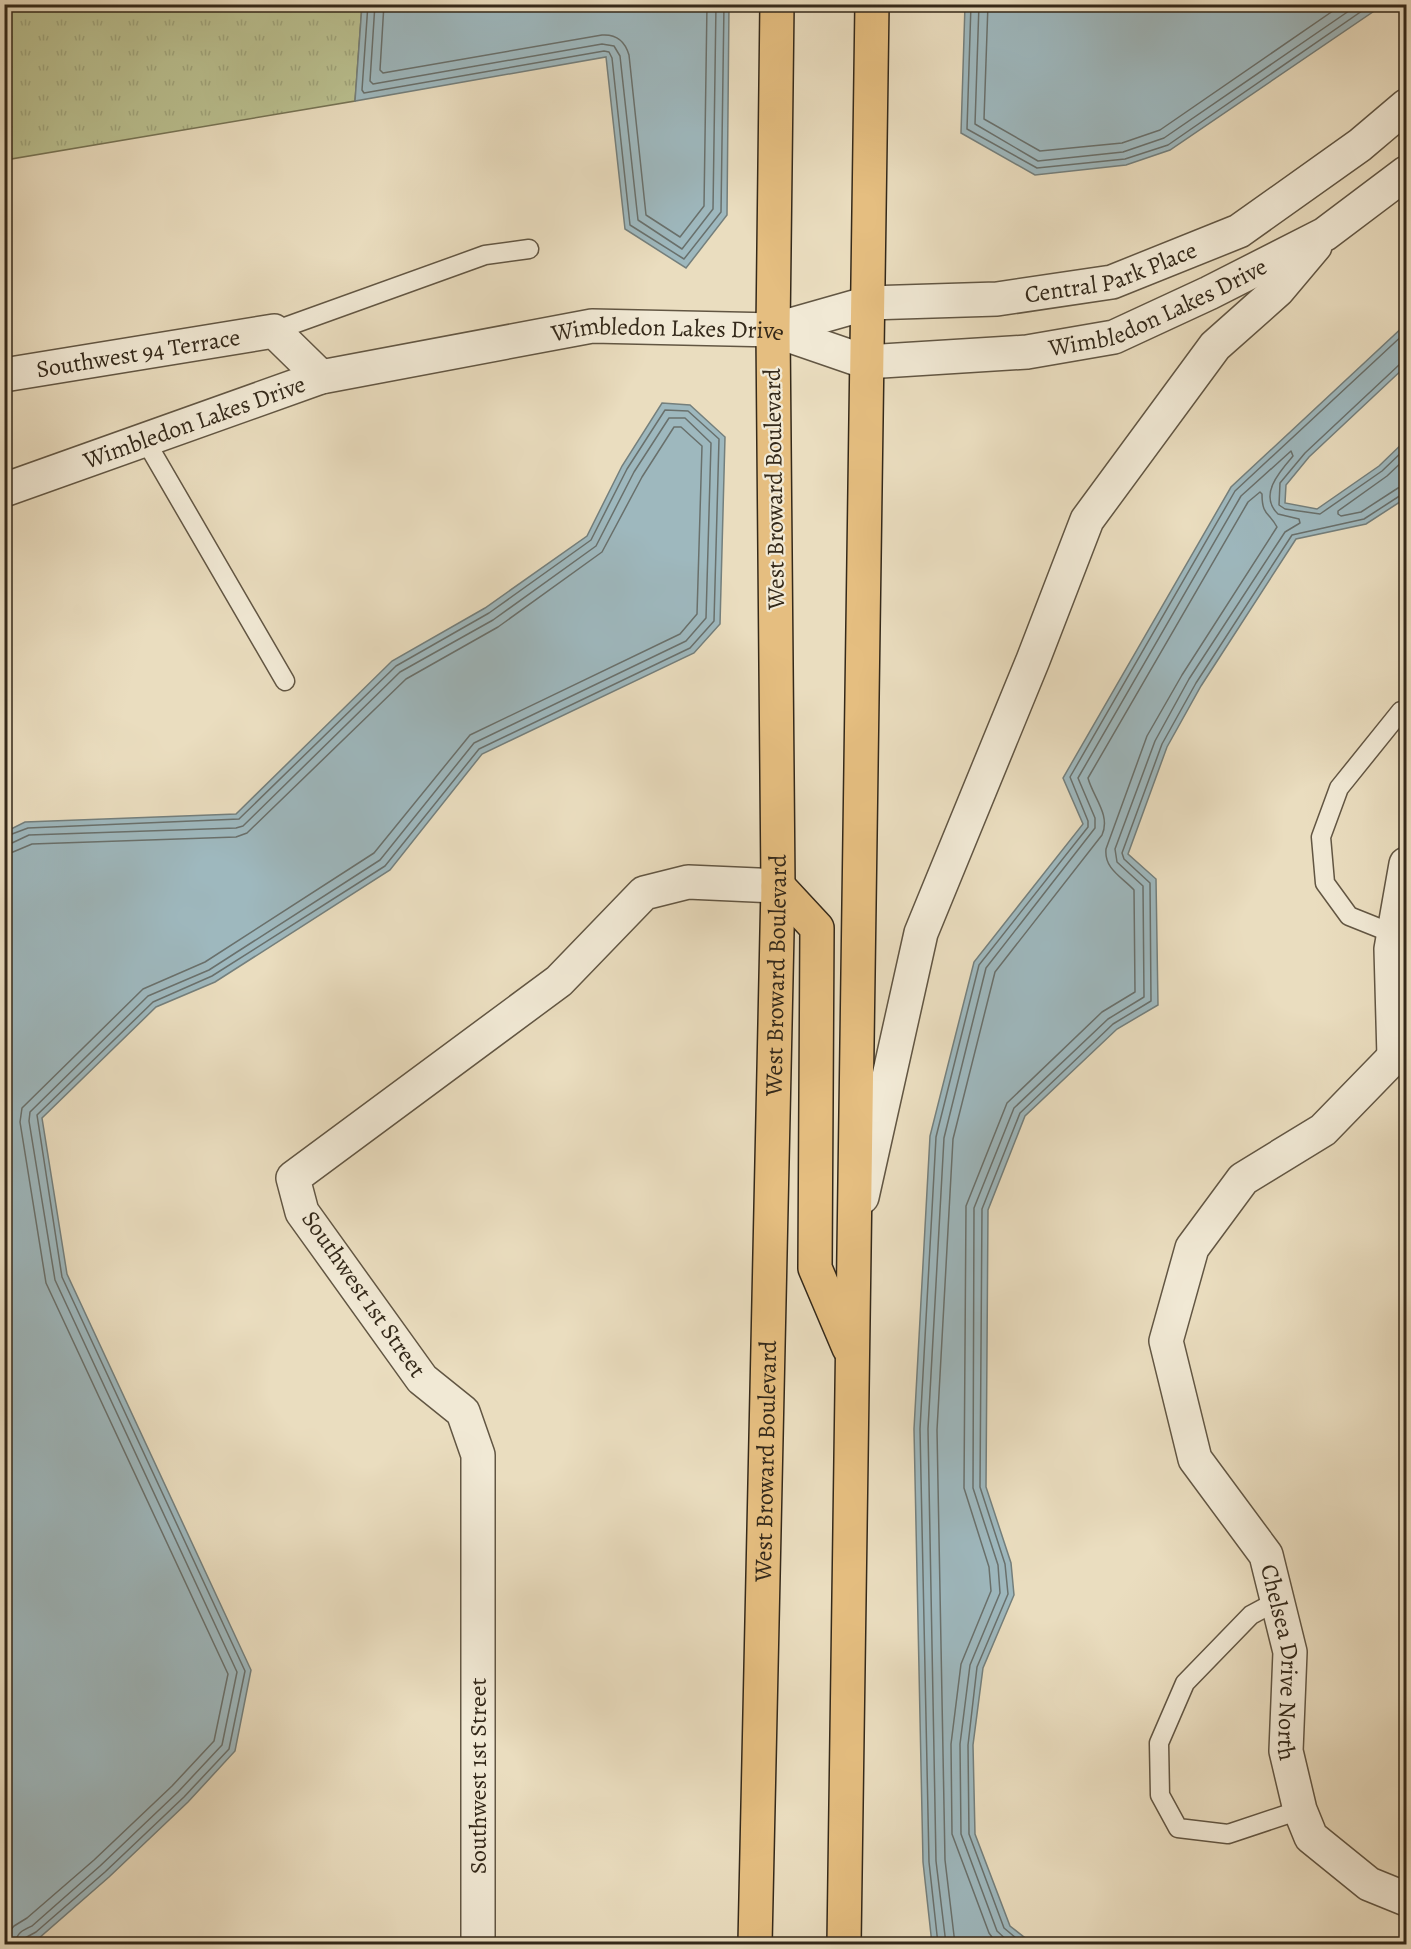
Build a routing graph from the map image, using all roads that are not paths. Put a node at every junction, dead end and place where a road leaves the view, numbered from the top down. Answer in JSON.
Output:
{"nodes":[{"id":1,"x":777,"y":4,"type":"edge"},
{"id":2,"x":872,"y":4,"type":"edge"},
{"id":3,"x":1407,"y":106,"type":"edge"},
{"id":4,"x":1407,"y":173,"type":"edge"},
{"id":5,"x":1325,"y":234,"type":"junction"},
{"id":6,"x":530,"y":249,"type":"dead end"},
{"id":7,"x":867,"y":303,"type":"junction"},
{"id":8,"x":773,"y":330,"type":"junction"},
{"id":9,"x":274,"y":331,"type":"junction"},
{"id":10,"x":867,"y":362,"type":"junction"},
{"id":11,"x":4,"y":375,"type":"edge"},
{"id":12,"x":321,"y":377,"type":"junction"},
{"id":13,"x":145,"y":440,"type":"junction"},
{"id":14,"x":4,"y":490,"type":"edge"},
{"id":15,"x":285,"y":681,"type":"dead end"},
{"id":16,"x":1407,"y":710,"type":"edge"},
{"id":17,"x":1407,"y":864,"type":"edge"},
{"id":18,"x":778,"y":886,"type":"junction"},
{"id":19,"x":1394,"y":934,"type":"junction"},
{"id":20,"x":1401,"y":1061,"type":"edge"},
{"id":21,"x":855,"y":1228,"type":"junction"},
{"id":22,"x":854,"y":1361,"type":"junction"},
{"id":23,"x":1277,"y":1601,"type":"junction"},
{"id":24,"x":1300,"y":1809,"type":"junction"},
{"id":25,"x":1407,"y":1899,"type":"edge"},
{"id":26,"x":478,"y":1944,"type":"edge"},
{"id":27,"x":755,"y":1944,"type":"edge"},
{"id":28,"x":844,"y":1944,"type":"edge"}],
"edges":[{"from":1,"to":8,"type":"main road","name":"West Broward Boulevard"},
{"from":2,"to":7,"type":"main road"},
{"from":3,"to":7,"type":"street","name":"Central Park Place"},
{"from":4,"to":5,"type":"street"},
{"from":5,"to":10,"type":"street","name":"Wimbledon Lakes Drive"},
{"from":5,"to":21,"type":"street"},
{"from":6,"to":9,"type":"lane","name":"Southwest 94 Terrace"},
{"from":7,"to":8,"type":"street","name":"Central Park Place"},
{"from":7,"to":10,"type":"main road"},
{"from":8,"to":10,"type":"street","name":"Wimbledon Lakes Drive"},
{"from":8,"to":12,"type":"street","name":"Wimbledon Lakes Drive"},
{"from":8,"to":18,"type":"main road","name":"West Broward Boulevard"},
{"from":9,"to":11,"type":"street","name":"Southwest 94 Terrace"},
{"from":9,"to":12,"type":"street","name":"Southwest 94 Terrace"},
{"from":10,"to":21,"type":"main road"},
{"from":12,"to":13,"type":"street","name":"Wimbledon Lakes Drive"},
{"from":13,"to":14,"type":"street","name":"Wimbledon Lakes Drive"},
{"from":13,"to":15,"type":"lane"},
{"from":16,"to":19,"type":"lane"},
{"from":17,"to":19,"type":"street"},
{"from":18,"to":22,"type":"main road"},
{"from":18,"to":26,"type":"street","name":"Southwest 1st Street"},
{"from":18,"to":27,"type":"main road","name":"West Broward Boulevard"},
{"from":19,"to":20,"type":"street"},
{"from":20,"to":23,"type":"street","name":"Chelsea Drive North"},
{"from":21,"to":22,"type":"main road"},
{"from":22,"to":28,"type":"main road"},
{"from":23,"to":24,"type":"street","name":"Chelsea Drive North"},
{"from":23,"to":24,"type":"lane"},
{"from":24,"to":25,"type":"street","name":"Chelsea Drive North"}]}
